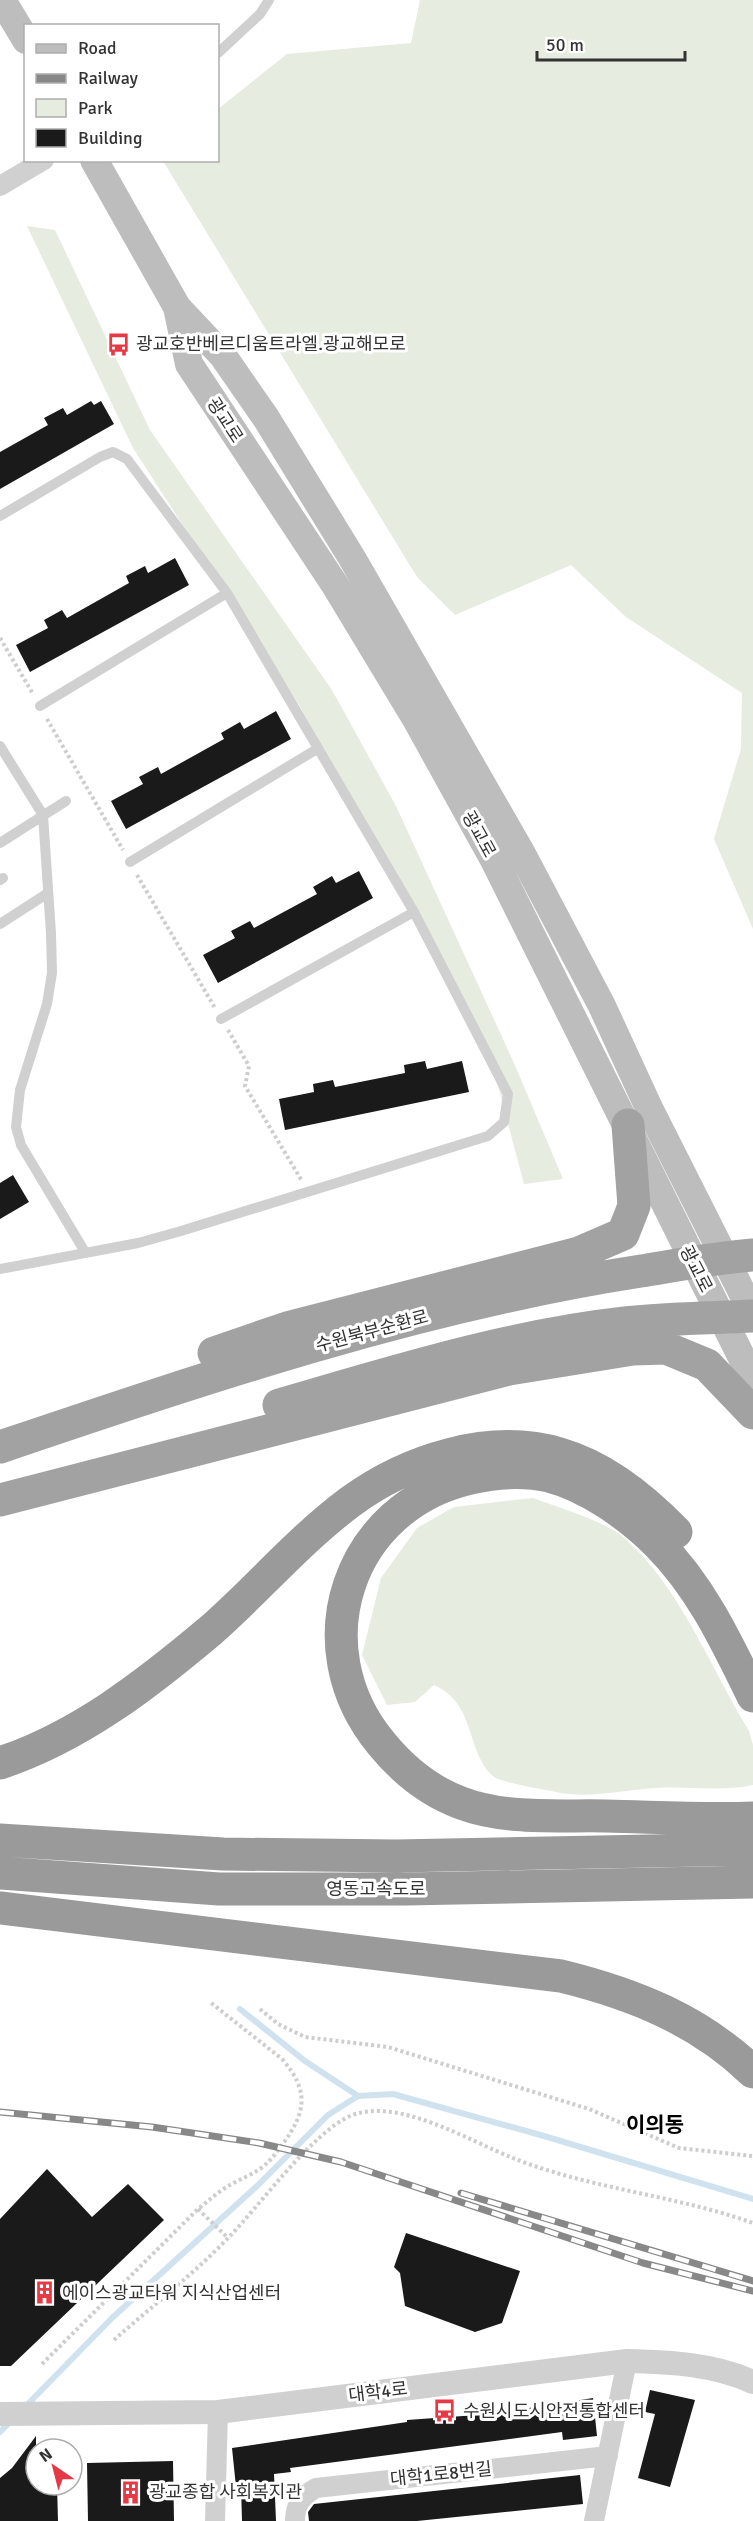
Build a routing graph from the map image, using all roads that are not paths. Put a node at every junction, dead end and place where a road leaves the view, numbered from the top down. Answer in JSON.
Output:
{"nodes":[{"id":1,"x":2,"y":0,"type":"edge"},
{"id":2,"x":269,"y":0,"type":"edge"},
{"id":3,"x":24,"y":37,"type":"edge"},
{"id":4,"x":219,"y":52,"type":"edge"},
{"id":5,"x":41,"y":162,"type":"edge"},
{"id":6,"x":95,"y":162,"type":"edge"},
{"id":7,"x":0,"y":186,"type":"edge"},
{"id":8,"x":177,"y":308,"type":"junction"},
{"id":9,"x":0,"y":516,"type":"edge"},
{"id":10,"x":227,"y":593,"type":"junction"},
{"id":11,"x":40,"y":706,"type":"road end"},
{"id":12,"x":0,"y":746,"type":"edge"},
{"id":13,"x":317,"y":749,"type":"junction"},
{"id":14,"x":66,"y":801,"type":"dead end"},
{"id":15,"x":43,"y":815,"type":"junction"},
{"id":16,"x":0,"y":843,"type":"edge"},
{"id":17,"x":130,"y":862,"type":"road end"},
{"id":18,"x":48,"y":893,"type":"junction"},
{"id":19,"x":414,"y":912,"type":"junction"},
{"id":20,"x":0,"y":924,"type":"edge"},
{"id":21,"x":221,"y":1019,"type":"road end"},
{"id":22,"x":628,"y":1125,"type":"junction"},
{"id":23,"x":85,"y":1252,"type":"junction"},
{"id":24,"x":743,"y":1255,"type":"edge"},
{"id":25,"x":0,"y":1269,"type":"edge"},
{"id":26,"x":753,"y":1315,"type":"edge"},
{"id":27,"x":753,"y":1380,"type":"edge"},
{"id":28,"x":753,"y":1413,"type":"edge"},
{"id":29,"x":0,"y":1436,"type":"edge"},
{"id":30,"x":0,"y":1447,"type":"edge"},
{"id":31,"x":0,"y":1493,"type":"edge"},
{"id":32,"x":0,"y":1500,"type":"edge"},
{"id":33,"x":753,"y":1648,"type":"edge"},
{"id":34,"x":753,"y":1696,"type":"edge"},
{"id":35,"x":0,"y":1763,"type":"edge"},
{"id":36,"x":746,"y":1834,"type":"edge"},
{"id":37,"x":0,"y":1840,"type":"edge"},
{"id":38,"x":0,"y":1873,"type":"edge"},
{"id":39,"x":750,"y":1882,"type":"edge"},
{"id":40,"x":0,"y":1908,"type":"edge"},
{"id":41,"x":753,"y":2072,"type":"edge"},
{"id":42,"x":627,"y":2361,"type":"junction"},
{"id":43,"x":753,"y":2382,"type":"edge"},
{"id":44,"x":218,"y":2412,"type":"junction"},
{"id":45,"x":0,"y":2414,"type":"edge"},
{"id":46,"x":608,"y":2456,"type":"junction"},
{"id":47,"x":214,"y":2521,"type":"edge"},
{"id":48,"x":295,"y":2521,"type":"edge"},
{"id":49,"x":594,"y":2521,"type":"edge"}],
"edges":[{"from":1,"to":3,"type":"main road"},
{"from":2,"to":4,"type":"lane"},
{"from":5,"to":7,"type":"street"},
{"from":6,"to":8,"type":"main road","name":"광교로"},
{"from":8,"to":22,"type":"main road","name":"광교로"},
{"from":8,"to":26,"type":"main road","name":"광교로"},
{"from":9,"to":10,"type":"lane"},
{"from":10,"to":11,"type":"lane"},
{"from":10,"to":13,"type":"lane"},
{"from":12,"to":15,"type":"lane"},
{"from":13,"to":17,"type":"lane"},
{"from":13,"to":19,"type":"lane"},
{"from":14,"to":15,"type":"lane"},
{"from":15,"to":16,"type":"lane"},
{"from":15,"to":18,"type":"lane"},
{"from":18,"to":20,"type":"lane"},
{"from":18,"to":23,"type":"lane"},
{"from":19,"to":21,"type":"lane"},
{"from":19,"to":23,"type":"lane"},
{"from":22,"to":27,"type":"main road","name":"광교로"},
{"from":22,"to":29,"type":"highway"},
{"from":23,"to":25,"type":"lane"},
{"from":24,"to":30,"type":"highway","name":"수원북부순환로"},
{"from":26,"to":31,"type":"highway"},
{"from":28,"to":32,"type":"highway"},
{"from":33,"to":35,"type":"highway"},
{"from":34,"to":36,"type":"highway"},
{"from":36,"to":37,"type":"highway","name":"영동고속도로"},
{"from":38,"to":39,"type":"highway","name":"영동고속도로"},
{"from":40,"to":41,"type":"highway"},
{"from":42,"to":43,"type":"street","name":"대학4로"},
{"from":42,"to":44,"type":"street","name":"대학4로"},
{"from":42,"to":46,"type":"street"},
{"from":44,"to":45,"type":"street","name":"대학4로"},
{"from":44,"to":47,"type":"street"},
{"from":46,"to":48,"type":"street","name":"대학1로8번길"},
{"from":46,"to":49,"type":"street"}]}
